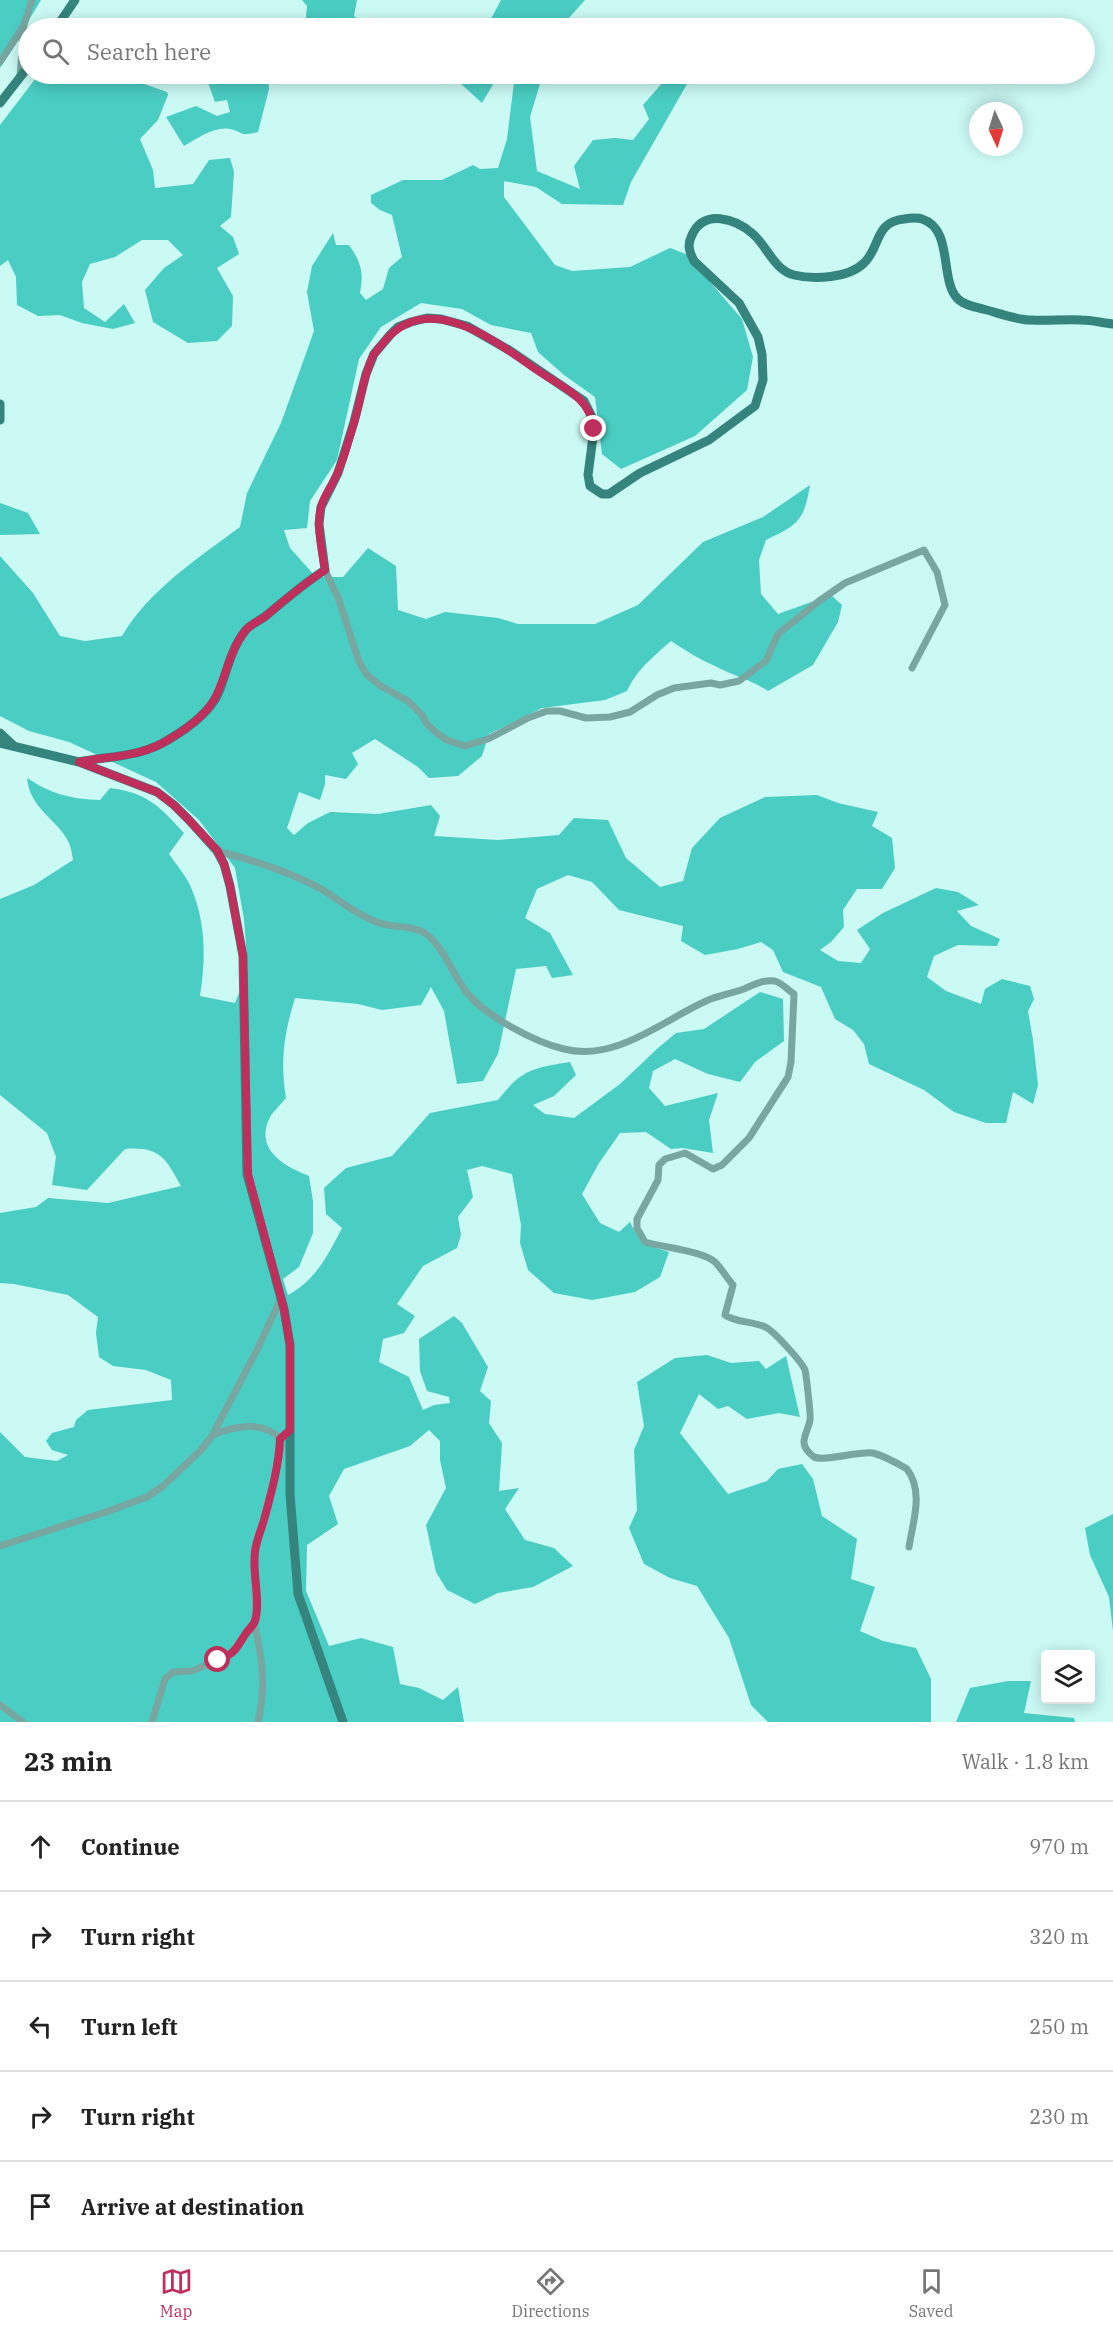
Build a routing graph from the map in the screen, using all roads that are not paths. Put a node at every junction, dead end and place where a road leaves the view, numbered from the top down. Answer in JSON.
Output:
{"nodes":[{"id":1,"x":32,"y":0,"type":"edge"},
{"id":2,"x":75,"y":0,"type":"edge"},
{"id":3,"x":26,"y":18,"type":"edge"},
{"id":4,"x":63,"y":18,"type":"edge"},
{"id":5,"x":18,"y":34,"type":"edge"},
{"id":6,"x":0,"y":62,"type":"edge"},
{"id":7,"x":18,"y":80,"type":"edge"},
{"id":8,"x":0,"y":103,"type":"edge"},
{"id":9,"x":1113,"y":324,"type":"edge"},
{"id":10,"x":0,"y":404,"type":"edge"},
{"id":11,"x":0,"y":420,"type":"edge"},
{"id":12,"x":325,"y":570,"type":"junction"},
{"id":13,"x":912,"y":668,"type":"dead end"},
{"id":14,"x":0,"y":733,"type":"edge"},
{"id":15,"x":0,"y":743,"type":"edge"},
{"id":16,"x":14,"y":746,"type":"junction"},
{"id":17,"x":79,"y":762,"type":"junction"},
{"id":18,"x":217,"y":850,"type":"junction"},
{"id":19,"x":281,"y":1298,"type":"junction"},
{"id":20,"x":290,"y":1430,"type":"junction"},
{"id":21,"x":212,"y":1436,"type":"junction"},
{"id":22,"x":280,"y":1439,"type":"junction"},
{"id":23,"x":0,"y":1546,"type":"edge"},
{"id":24,"x":909,"y":1547,"type":"dead end"},
{"id":25,"x":254,"y":1624,"type":"junction"},
{"id":26,"x":0,"y":1705,"type":"edge"},
{"id":27,"x":23,"y":1722,"type":"edge"},
{"id":28,"x":152,"y":1722,"type":"edge"},
{"id":29,"x":258,"y":1722,"type":"edge"},
{"id":30,"x":344,"y":1722,"type":"edge"}],
"edges":[{"from":1,"to":3,"type":"street"},
{"from":2,"to":4,"type":"street"},
{"from":5,"to":6,"type":"street"},
{"from":7,"to":8,"type":"street"},
{"from":9,"to":12,"type":"street"},
{"from":10,"to":11,"type":"street"},
{"from":12,"to":13,"type":"street"},
{"from":12,"to":17,"type":"street"},
{"from":14,"to":16,"type":"street"},
{"from":15,"to":16,"type":"street"},
{"from":16,"to":17,"type":"street"},
{"from":17,"to":18,"type":"street"},
{"from":18,"to":19,"type":"street"},
{"from":18,"to":24,"type":"street"},
{"from":19,"to":20,"type":"street"},
{"from":19,"to":21,"type":"street"},
{"from":20,"to":22,"type":"street"},
{"from":20,"to":30,"type":"street"},
{"from":21,"to":22,"type":"street"},
{"from":21,"to":23,"type":"street"},
{"from":22,"to":25,"type":"street"},
{"from":25,"to":28,"type":"street"},
{"from":25,"to":29,"type":"street"},
{"from":26,"to":27,"type":"street"}]}
